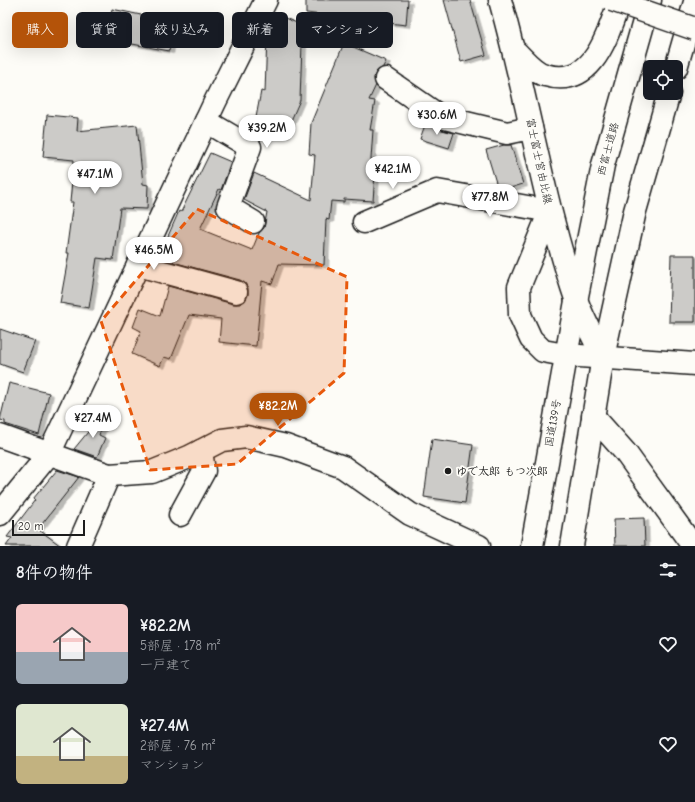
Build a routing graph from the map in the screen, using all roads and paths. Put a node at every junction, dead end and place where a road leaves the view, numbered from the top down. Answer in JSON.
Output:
{"nodes":[{"id":1,"x":266,"y":0,"type":"edge"},
{"id":2,"x":500,"y":0,"type":"edge"},
{"id":3,"x":612,"y":0,"type":"edge"},
{"id":4,"x":620,"y":0,"type":"edge"},
{"id":5,"x":650,"y":0,"type":"edge"},
{"id":6,"x":695,"y":2,"type":"edge"},
{"id":7,"x":695,"y":29,"type":"edge"},
{"id":8,"x":514,"y":50,"type":"junction"},
{"id":9,"x":678,"y":60,"type":"edge"},
{"id":10,"x":386,"y":79,"type":"dead end"},
{"id":11,"x":667,"y":100,"type":"edge"},
{"id":12,"x":206,"y":121,"type":"junction"},
{"id":13,"x":531,"y":128,"type":"junction"},
{"id":14,"x":550,"y":211,"type":"junction"},
{"id":15,"x":253,"y":222,"type":"dead end"},
{"id":16,"x":364,"y":222,"type":"dead end"},
{"id":17,"x":138,"y":265,"type":"junction"},
{"id":18,"x":236,"y":292,"type":"dead end"},
{"id":19,"x":576,"y":301,"type":"junction"},
{"id":20,"x":565,"y":355,"type":"junction"},
{"id":21,"x":602,"y":357,"type":"junction"},
{"id":22,"x":695,"y":364,"type":"edge"},
{"id":23,"x":593,"y":416,"type":"junction"},
{"id":24,"x":0,"y":436,"type":"edge"},
{"id":25,"x":201,"y":451,"type":"junction"},
{"id":26,"x":49,"y":454,"type":"junction"},
{"id":27,"x":109,"y":475,"type":"junction"},
{"id":28,"x":0,"y":514,"type":"edge"},
{"id":29,"x":180,"y":515,"type":"dead end"},
{"id":30,"x":78,"y":546,"type":"edge"},
{"id":31,"x":479,"y":546,"type":"edge"},
{"id":32,"x":532,"y":546,"type":"edge"},
{"id":33,"x":572,"y":546,"type":"edge"},
{"id":34,"x":693,"y":546,"type":"edge"}],
"edges":[{"from":1,"to":12,"type":"main road"},
{"from":2,"to":8,"type":"main road","name":"富士富士宮由比線"},
{"from":3,"to":7,"type":"main road","bridge":true},
{"from":4,"to":8,"type":"main road"},
{"from":5,"to":19,"type":"main road","name":"西富士道路"},
{"from":6,"to":9,"type":"main road"},
{"from":8,"to":13,"type":"main road","name":"富士富士宮由比線"},
{"from":10,"to":13,"type":"main road"},
{"from":11,"to":21,"type":"main road"},
{"from":12,"to":15,"type":"main road"},
{"from":12,"to":17,"type":"main road"},
{"from":13,"to":14,"type":"main road","name":"富士富士宮由比線"},
{"from":14,"to":16,"type":"main road"},
{"from":14,"to":19,"type":"main road"},
{"from":14,"to":20,"type":"main road","name":"富士富士宮由比線"},
{"from":17,"to":18,"type":"main road"},
{"from":17,"to":26,"type":"main road"},
{"from":19,"to":20,"type":"main road","name":"国道139号"},
{"from":19,"to":21,"type":"main road"},
{"from":20,"to":21,"type":"main road","name":"富士富士宮由比線"},
{"from":20,"to":32,"type":"main road","name":"国道139号"},
{"from":21,"to":22,"type":"main road","name":"富士富士宮由比線"},
{"from":21,"to":23,"type":"main road"},
{"from":23,"to":33,"type":"main road"},
{"from":23,"to":34,"type":"main road"},
{"from":24,"to":26,"type":"main road"},
{"from":25,"to":27,"type":"main road"},
{"from":25,"to":29,"type":"main road"},
{"from":25,"to":31,"type":"main road"},
{"from":26,"to":27,"type":"main road"},
{"from":26,"to":28,"type":"main road"},
{"from":27,"to":30,"type":"main road"}]}
